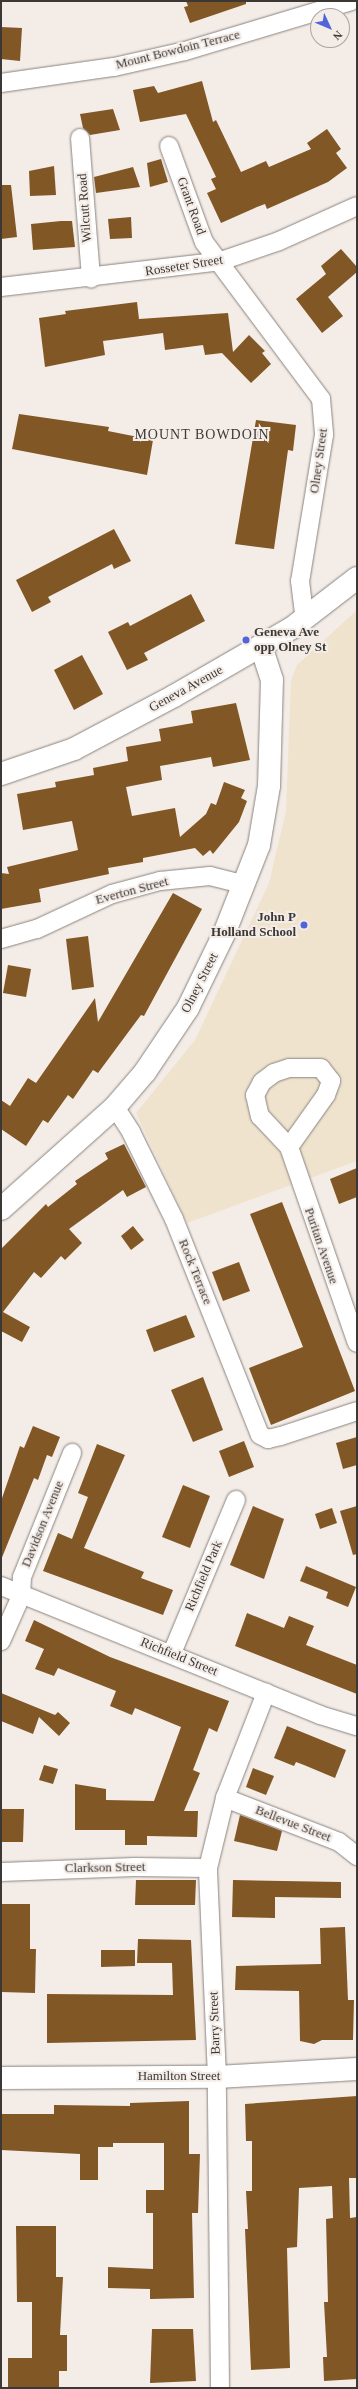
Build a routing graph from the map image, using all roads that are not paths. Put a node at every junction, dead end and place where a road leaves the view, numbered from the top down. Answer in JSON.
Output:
{"nodes":[{"id":1,"x":352,"y":1,"type":"edge"},
{"id":2,"x":1,"y":83,"type":"edge"},
{"id":3,"x":80,"y":138,"type":"dead end"},
{"id":4,"x":169,"y":146,"type":"dead end"},
{"id":5,"x":357,"y":206,"type":"edge"},
{"id":6,"x":221,"y":261,"type":"junction"},
{"id":7,"x":91,"y":279,"type":"junction"},
{"id":8,"x":1,"y":287,"type":"edge"},
{"id":9,"x":357,"y":578,"type":"edge"},
{"id":10,"x":304,"y":620,"type":"junction"},
{"id":11,"x":261,"y":646,"type":"junction"},
{"id":12,"x":1,"y":774,"type":"edge"},
{"id":13,"x":245,"y":885,"type":"junction"},
{"id":14,"x":1,"y":939,"type":"edge"},
{"id":15,"x":114,"y":1107,"type":"junction"},
{"id":16,"x":288,"y":1147,"type":"junction"},
{"id":17,"x":1,"y":1209,"type":"edge"},
{"id":18,"x":357,"y":1343,"type":"edge"},
{"id":19,"x":357,"y":1411,"type":"edge"},
{"id":20,"x":72,"y":1453,"type":"dead end"},
{"id":21,"x":236,"y":1500,"type":"dead end"},
{"id":22,"x":1,"y":1586,"type":"edge"},
{"id":23,"x":21,"y":1596,"type":"junction"},
{"id":24,"x":1,"y":1641,"type":"edge"},
{"id":25,"x":172,"y":1653,"type":"junction"},
{"id":26,"x":266,"y":1693,"type":"junction"},
{"id":27,"x":357,"y":1726,"type":"edge"},
{"id":28,"x":225,"y":1798,"type":"junction"},
{"id":29,"x":357,"y":1856,"type":"edge"},
{"id":30,"x":208,"y":1868,"type":"junction"},
{"id":31,"x":1,"y":1872,"type":"edge"},
{"id":32,"x":357,"y":2069,"type":"edge"},
{"id":33,"x":218,"y":2077,"type":"junction"},
{"id":34,"x":1,"y":2078,"type":"edge"},
{"id":35,"x":220,"y":2388,"type":"edge"}],
"edges":[{"from":1,"to":2,"type":"street","name":"Mount Bowdoin Terrace"},
{"from":3,"to":7,"type":"street","name":"Wilcutt Road"},
{"from":4,"to":6,"type":"street","name":"Grant Road"},
{"from":5,"to":6,"type":"street","name":"Rosseter Street"},
{"from":6,"to":7,"type":"street","name":"Rosseter Street"},
{"from":6,"to":10,"type":"street","name":"Olney Street"},
{"from":7,"to":8,"type":"street","name":"Rosseter Street"},
{"from":9,"to":10,"type":"street","name":"Geneva Avenue"},
{"from":10,"to":11,"type":"street","name":"Geneva Avenue"},
{"from":11,"to":12,"type":"street","name":"Geneva Avenue"},
{"from":11,"to":13,"type":"street","name":"Olney Street"},
{"from":13,"to":14,"type":"street","name":"Everton Street"},
{"from":13,"to":15,"type":"street","name":"Olney Street"},
{"from":15,"to":17,"type":"street","name":"Olney Street"},
{"from":15,"to":19,"type":"street","name":"Rock Terrace"},
{"from":16,"to":16,"type":"street","name":"Puritan Avenue"},
{"from":16,"to":18,"type":"street","name":"Puritan Avenue"},
{"from":20,"to":23,"type":"street","name":"Davidson Avenue"},
{"from":21,"to":25,"type":"street","name":"Richfield Park"},
{"from":22,"to":23,"type":"street","name":"Richfield Street"},
{"from":23,"to":24,"type":"street"},
{"from":23,"to":25,"type":"street","name":"Richfield Street"},
{"from":25,"to":26,"type":"street","name":"Richfield Street"},
{"from":26,"to":27,"type":"street","name":"Richfield Street"},
{"from":26,"to":28,"type":"street","name":"Barry Street"},
{"from":28,"to":29,"type":"street","name":"Bellevue Street"},
{"from":28,"to":30,"type":"street","name":"Barry Street"},
{"from":30,"to":31,"type":"street","name":"Clarkson Street"},
{"from":30,"to":33,"type":"street","name":"Barry Street"},
{"from":32,"to":33,"type":"street","name":"Hamilton Street"},
{"from":33,"to":34,"type":"street","name":"Hamilton Street"},
{"from":33,"to":35,"type":"street","name":"Barry Street"}]}
